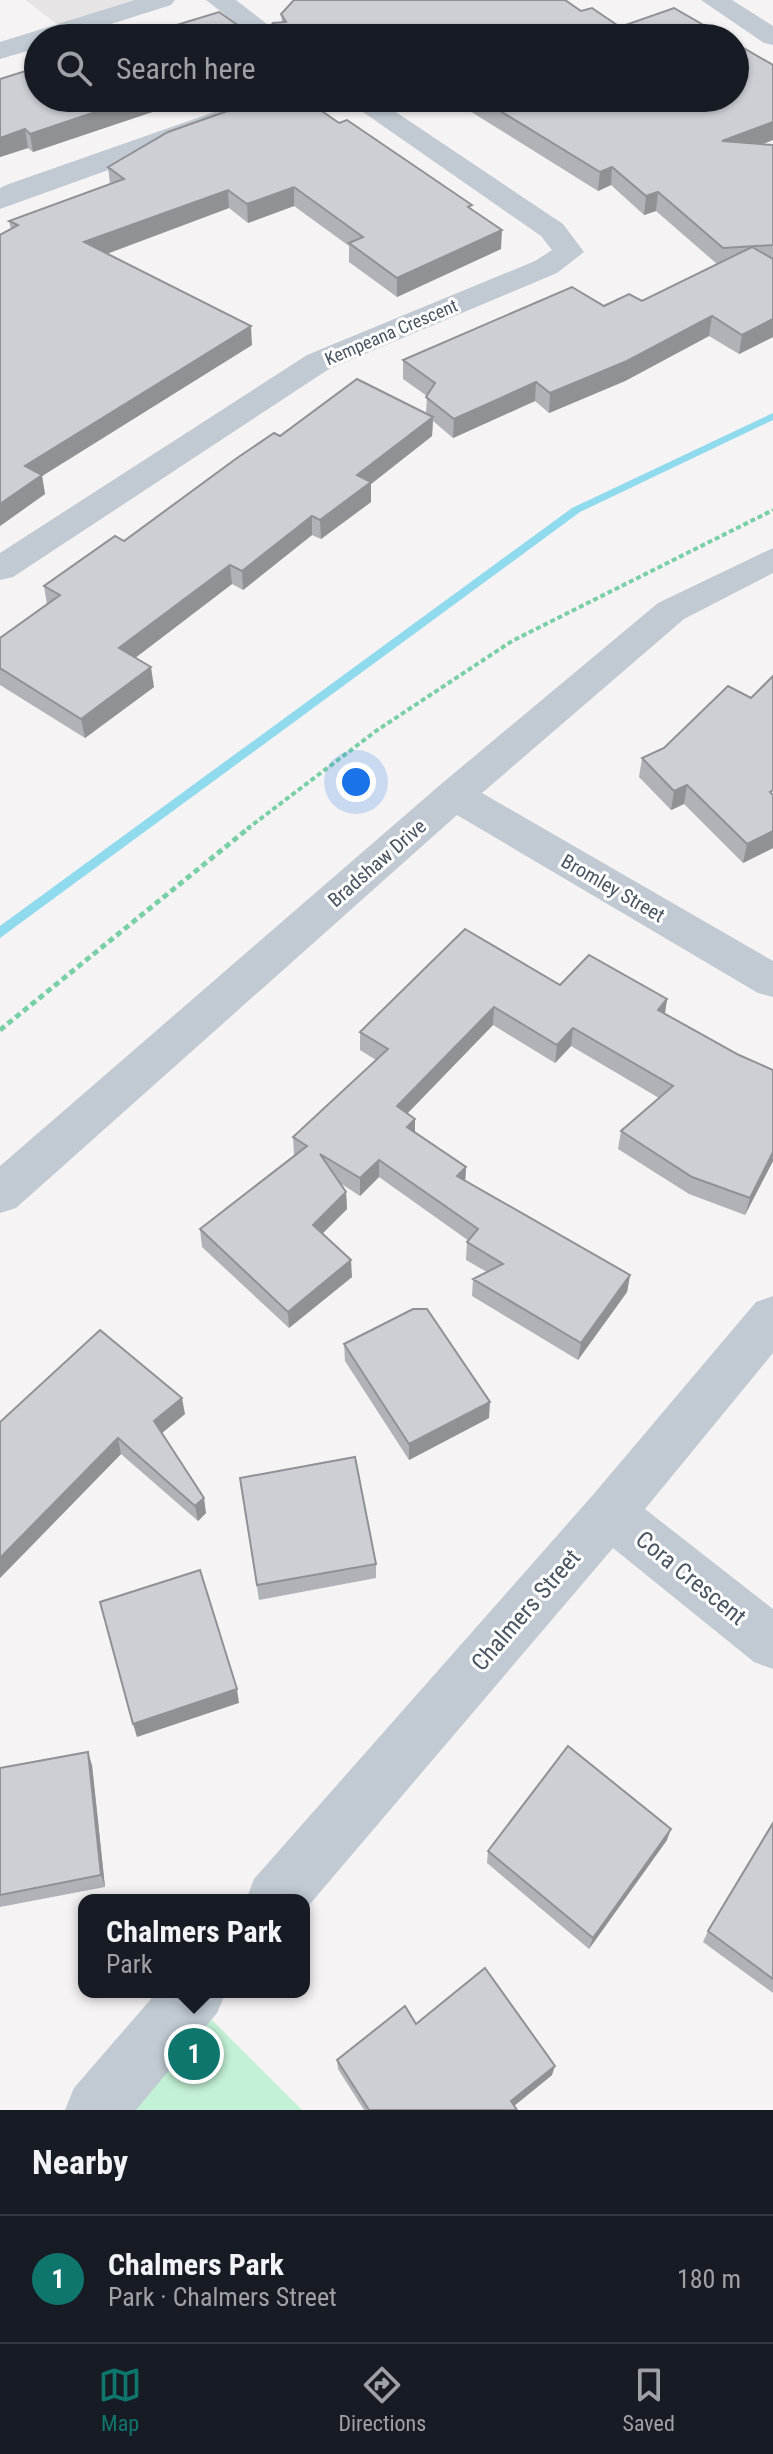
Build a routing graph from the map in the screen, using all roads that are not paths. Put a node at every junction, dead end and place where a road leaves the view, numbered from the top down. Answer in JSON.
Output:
{"nodes":[{"id":1,"x":162,"y":0,"type":"edge"},
{"id":2,"x":219,"y":0,"type":"edge"},
{"id":3,"x":714,"y":0,"type":"edge"},
{"id":4,"x":84,"y":24,"type":"edge"},
{"id":5,"x":252,"y":24,"type":"edge"},
{"id":6,"x":773,"y":37,"type":"edge"},
{"id":7,"x":24,"y":43,"type":"edge"},
{"id":8,"x":0,"y":51,"type":"edge"},
{"id":9,"x":241,"y":112,"type":"edge"},
{"id":10,"x":378,"y":112,"type":"edge"},
{"id":11,"x":0,"y":200,"type":"edge"},
{"id":12,"x":773,"y":559,"type":"edge"},
{"id":13,"x":0,"y":569,"type":"edge"},
{"id":14,"x":454,"y":795,"type":"junction"},
{"id":15,"x":773,"y":981,"type":"edge"},
{"id":16,"x":0,"y":1194,"type":"edge"},
{"id":17,"x":773,"y":1317,"type":"edge"},
{"id":18,"x":610,"y":1513,"type":"junction"},
{"id":19,"x":773,"y":1643,"type":"edge"},
{"id":20,"x":280,"y":1894,"type":"edge"},
{"id":21,"x":191,"y":1998,"type":"edge"},
{"id":22,"x":96,"y":2110,"type":"edge"}],
"edges":[{"from":1,"to":4,"type":"street"},
{"from":2,"to":5,"type":"street"},
{"from":3,"to":6,"type":"street"},
{"from":7,"to":8,"type":"street"},
{"from":9,"to":11,"type":"street"},
{"from":10,"to":13,"type":"street","name":"Kempeana Crescent"},
{"from":12,"to":14,"type":"street","name":"Bradshaw Drive"},
{"from":14,"to":15,"type":"street","name":"Bromley Street"},
{"from":14,"to":16,"type":"street","name":"Bradshaw Drive"},
{"from":17,"to":18,"type":"street","name":"Chalmers Street"},
{"from":18,"to":19,"type":"street","name":"Cora Crescent"},
{"from":18,"to":20,"type":"street","name":"Chalmers Street"},
{"from":21,"to":22,"type":"street"}]}
